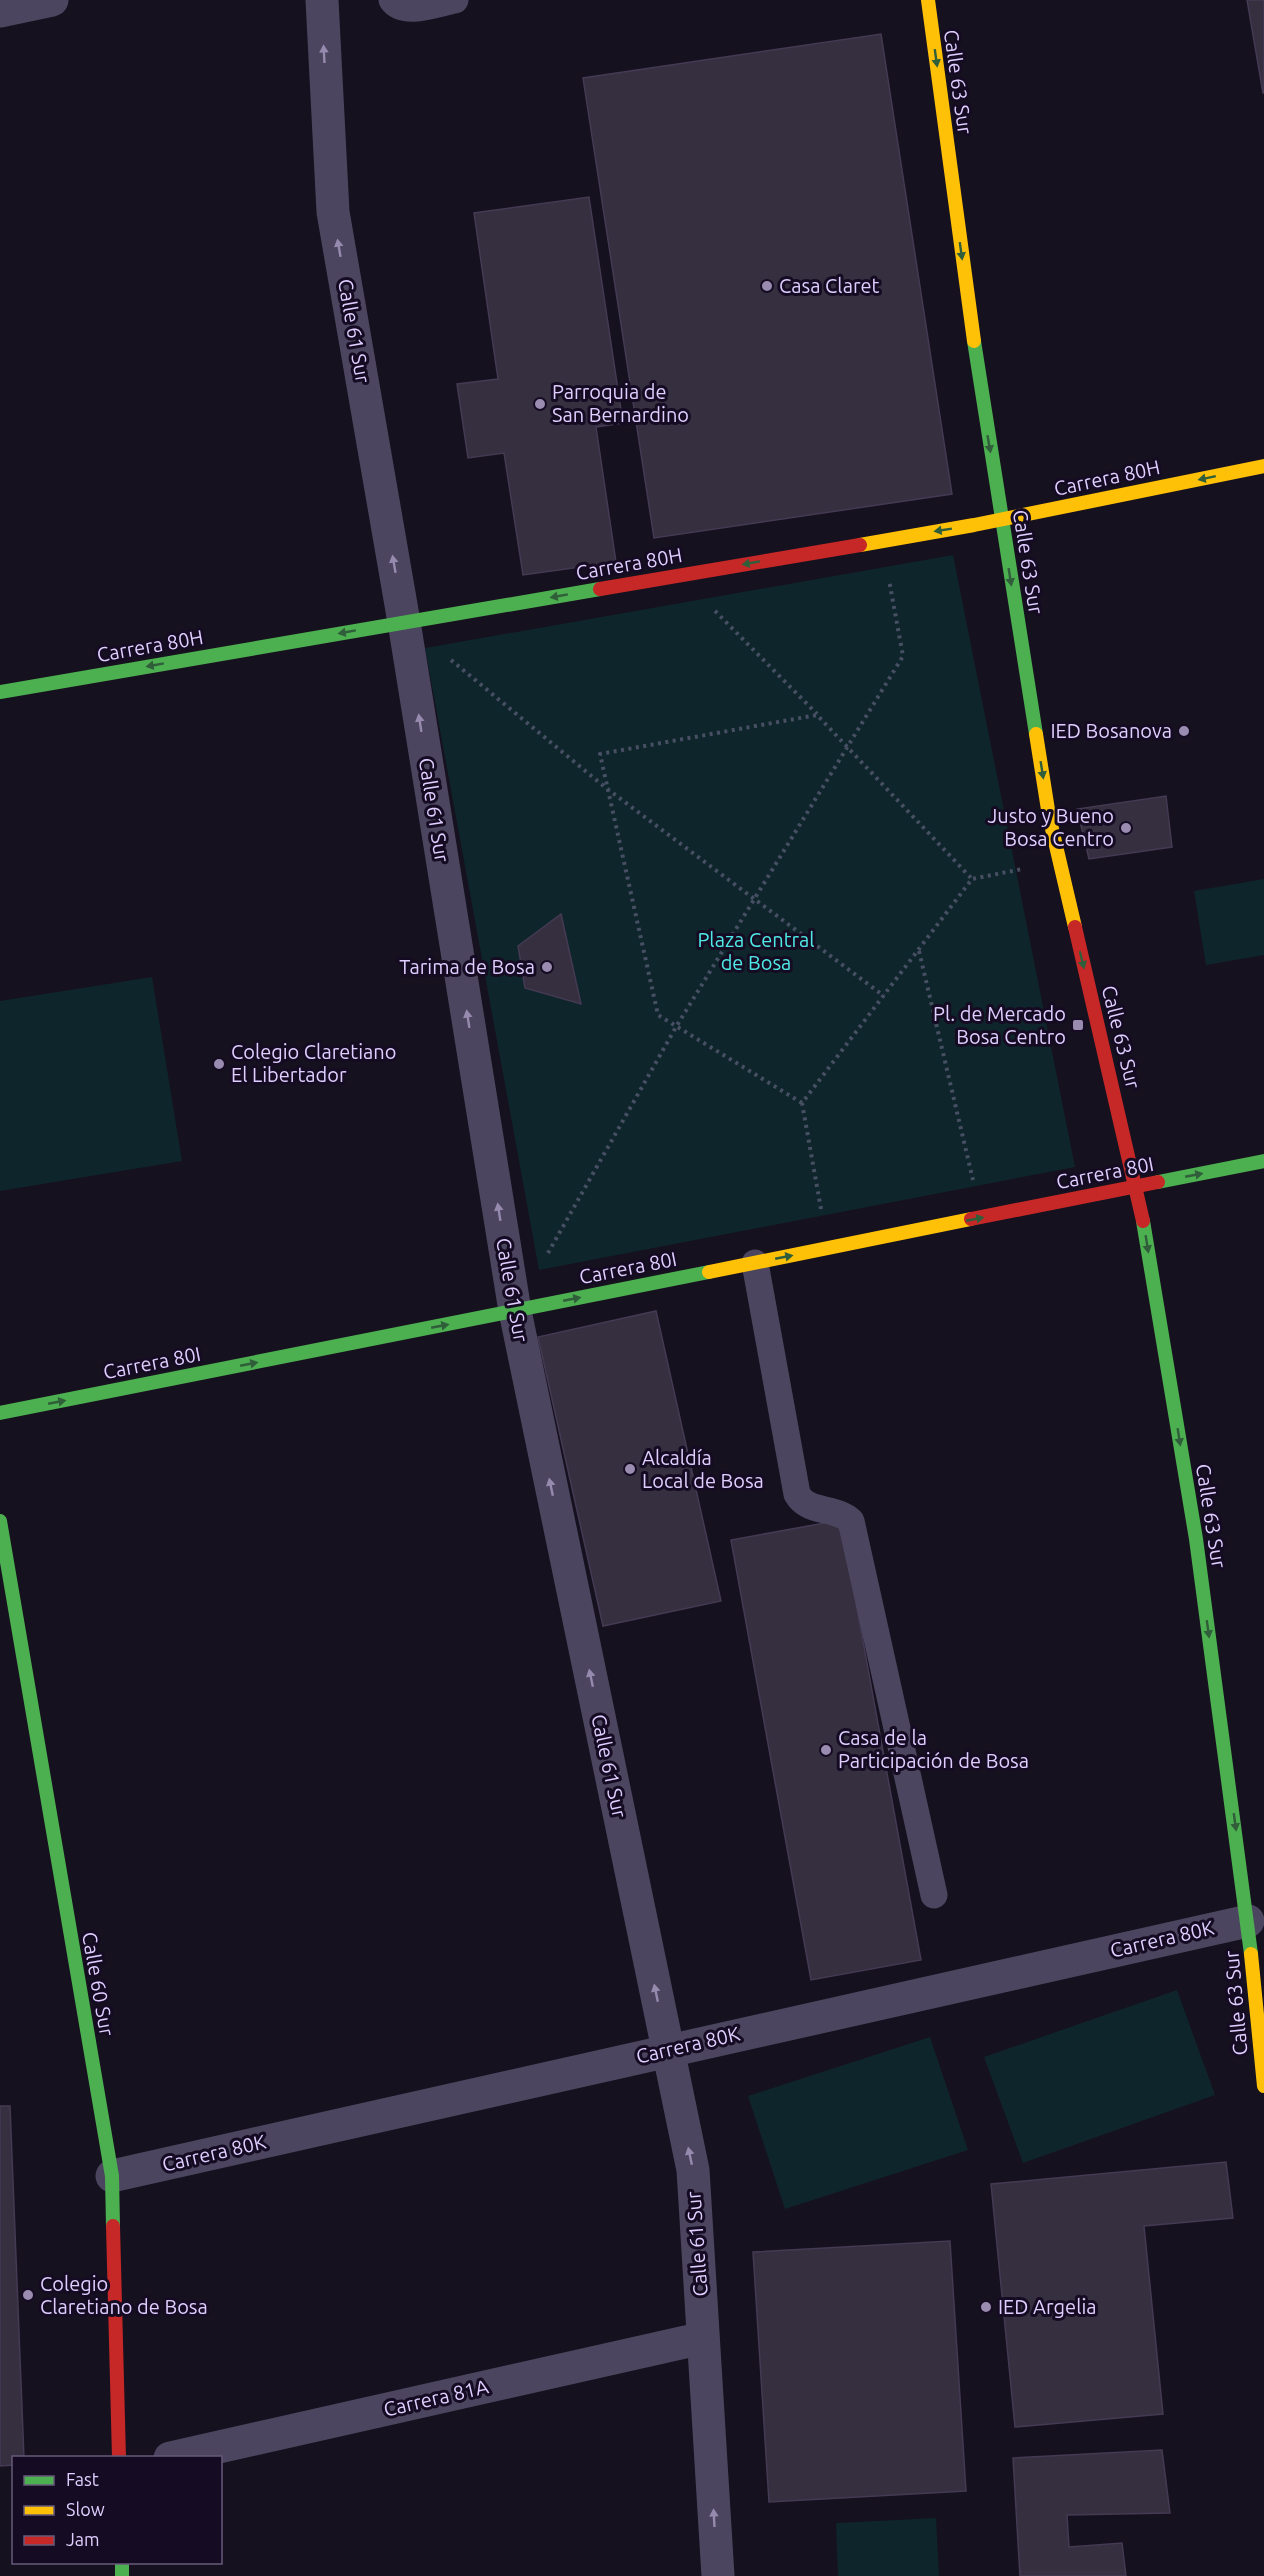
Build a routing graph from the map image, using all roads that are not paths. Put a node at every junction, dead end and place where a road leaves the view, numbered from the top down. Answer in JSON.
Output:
{"nodes":[{"id":1,"x":52,"y":0,"type":"edge"},
{"id":2,"x":322,"y":0,"type":"edge"},
{"id":3,"x":392,"y":0,"type":"edge"},
{"id":4,"x":455,"y":0,"type":"edge"},
{"id":5,"x":928,"y":0,"type":"edge"},
{"id":6,"x":0,"y":11,"type":"edge"},
{"id":7,"x":1264,"y":466,"type":"edge"},
{"id":8,"x":1001,"y":519,"type":"junction"},
{"id":9,"x":404,"y":622,"type":"junction"},
{"id":10,"x":0,"y":692,"type":"edge"},
{"id":11,"x":1264,"y":1161,"type":"edge"},
{"id":12,"x":1137,"y":1186,"type":"junction"},
{"id":13,"x":755,"y":1263,"type":"junction"},
{"id":14,"x":514,"y":1311,"type":"junction"},
{"id":15,"x":0,"y":1413,"type":"edge"},
{"id":16,"x":0,"y":1521,"type":"edge"},
{"id":17,"x":934,"y":1895,"type":"dead end"},
{"id":18,"x":1256,"y":1918,"type":"edge"},
{"id":19,"x":668,"y":2050,"type":"junction"},
{"id":20,"x":1264,"y":2085,"type":"edge"},
{"id":21,"x":112,"y":2176,"type":"junction"},
{"id":22,"x":703,"y":2338,"type":"junction"},
{"id":23,"x":119,"y":2456,"type":"edge"},
{"id":24,"x":174,"y":2456,"type":"edge"},
{"id":25,"x":718,"y":2576,"type":"edge"}],
"edges":[{"from":1,"to":6,"type":"street"},
{"from":9,"to":2,"type":"street","name":"Calle 61 Sur","one_way":true},
{"from":3,"to":4,"type":"lane"},
{"from":5,"to":8,"type":"street","name":"Calle 63 Sur","one_way":true},
{"from":7,"to":8,"type":"street","name":"Carrera 80H","one_way":true},
{"from":8,"to":9,"type":"street","name":"Carrera 80H","one_way":true},
{"from":8,"to":12,"type":"street","name":"Calle 63 Sur","one_way":true},
{"from":9,"to":10,"type":"street","name":"Carrera 80H","one_way":true},
{"from":14,"to":9,"type":"street","name":"Calle 61 Sur","one_way":true},
{"from":12,"to":11,"type":"street","name":"Carrera 80I","one_way":true},
{"from":13,"to":12,"type":"street","name":"Carrera 80I","one_way":true},
{"from":12,"to":18,"type":"street","name":"Calle 63 Sur","one_way":true},
{"from":14,"to":13,"type":"street","name":"Carrera 80I","one_way":true},
{"from":13,"to":17,"type":"lane"},
{"from":15,"to":14,"type":"street","name":"Carrera 80I","one_way":true},
{"from":19,"to":14,"type":"street","name":"Calle 61 Sur","one_way":true},
{"from":16,"to":21,"type":"street","name":"Calle 60 Sur"},
{"from":18,"to":19,"type":"street","name":"Carrera 80K"},
{"from":18,"to":20,"type":"street","name":"Calle 63 Sur"},
{"from":19,"to":21,"type":"street","name":"Carrera 80K"},
{"from":22,"to":19,"type":"street","name":"Calle 61 Sur","one_way":true},
{"from":21,"to":23,"type":"street","name":"Calle 60 Sur"},
{"from":22,"to":24,"type":"street","name":"Carrera 81A"},
{"from":25,"to":22,"type":"street","name":"Calle 61 Sur","one_way":true}]}
